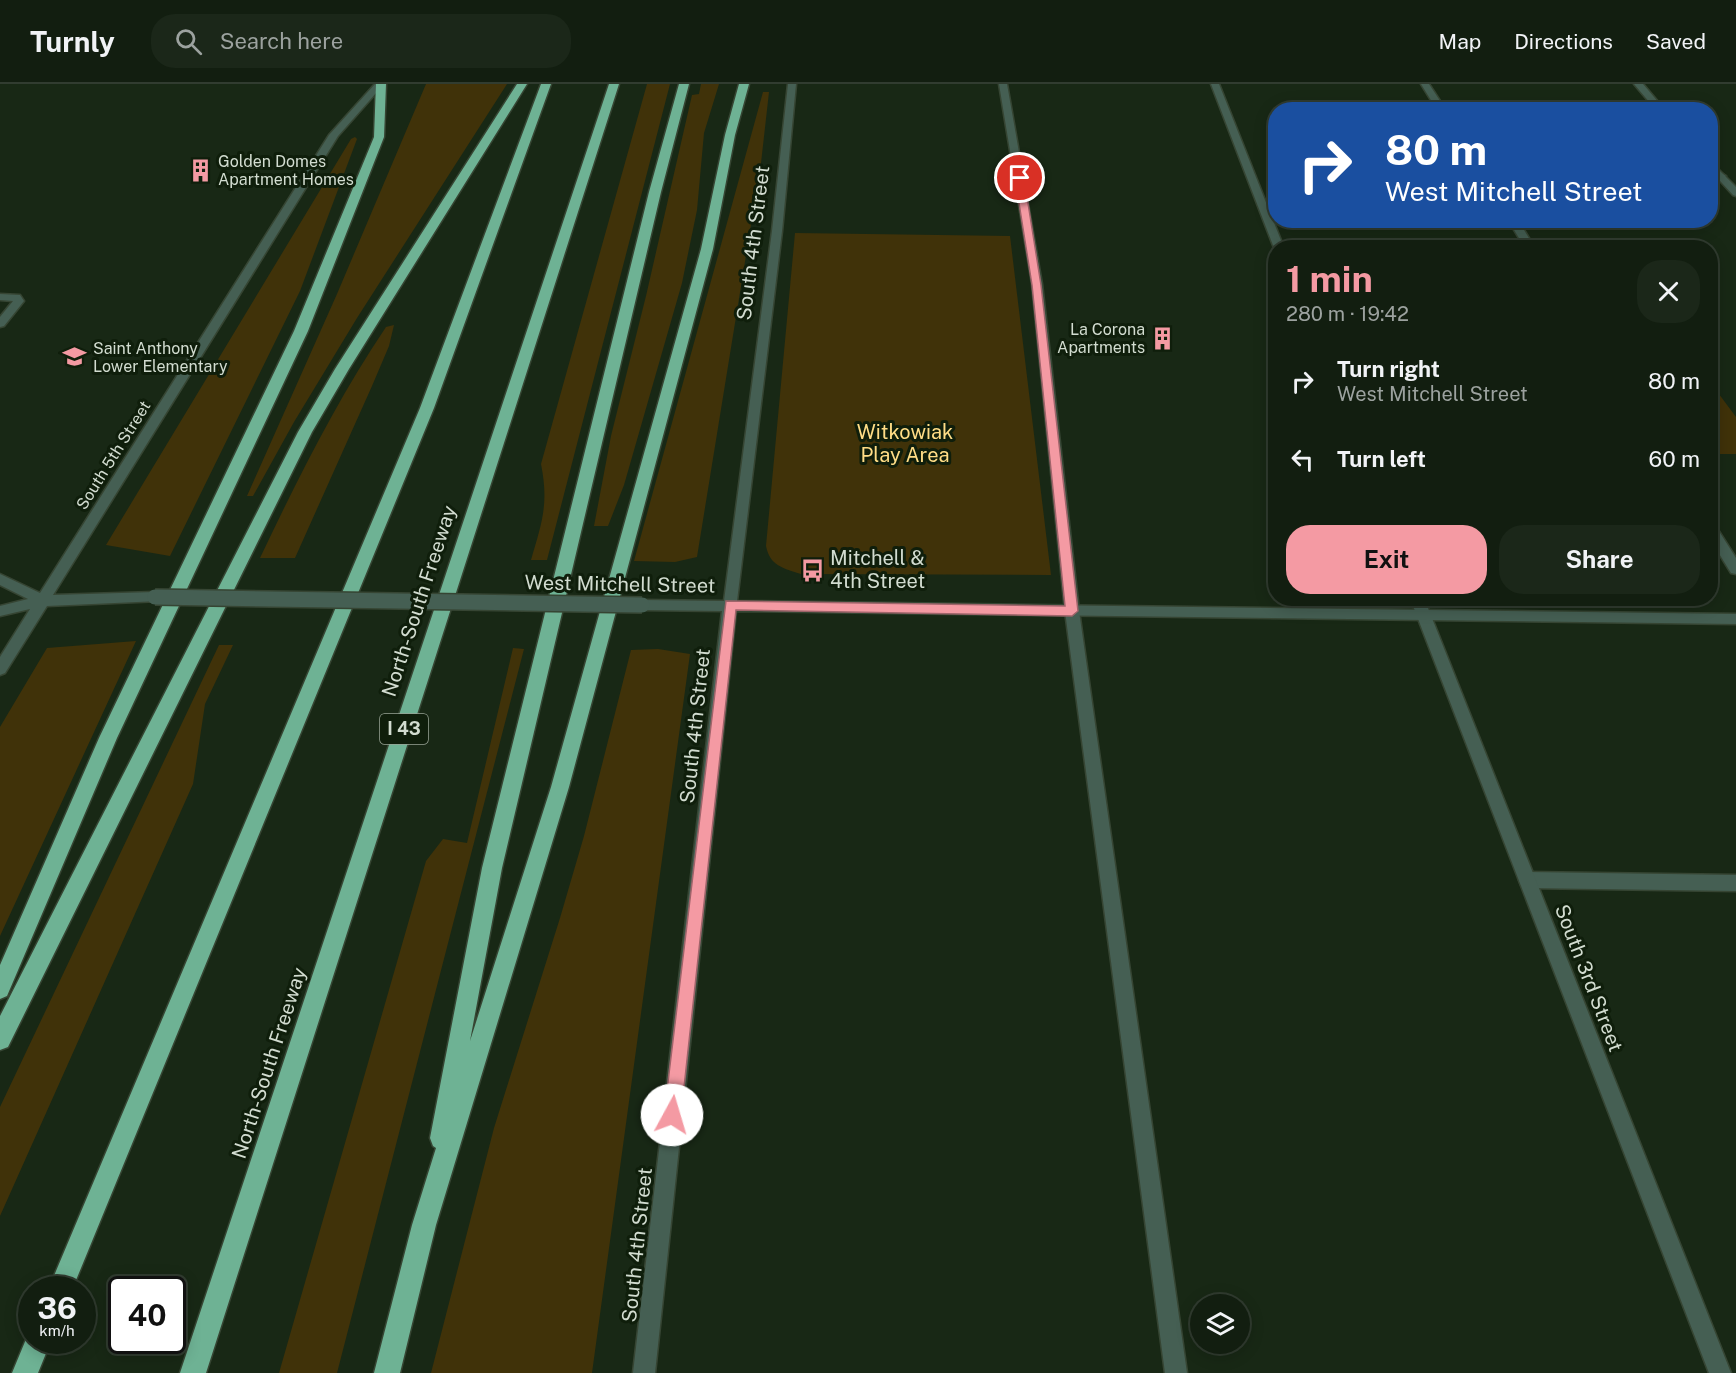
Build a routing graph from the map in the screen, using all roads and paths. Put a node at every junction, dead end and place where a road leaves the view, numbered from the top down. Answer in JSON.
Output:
{"nodes":[{"id":1,"x":380,"y":84,"type":"edge"},
{"id":2,"x":522,"y":84,"type":"edge"},
{"id":3,"x":546,"y":84,"type":"edge"},
{"id":4,"x":614,"y":84,"type":"edge"},
{"id":5,"x":684,"y":84,"type":"edge"},
{"id":6,"x":744,"y":84,"type":"edge"},
{"id":7,"x":792,"y":84,"type":"edge"},
{"id":8,"x":1003,"y":84,"type":"edge"},
{"id":9,"x":1215,"y":84,"type":"edge"},
{"id":10,"x":1425,"y":84,"type":"edge"},
{"id":11,"x":1638,"y":84,"type":"edge"},
{"id":12,"x":1437,"y":102,"type":"edge"},
{"id":13,"x":1654,"y":102,"type":"edge"},
{"id":14,"x":1718,"y":173,"type":"edge"},
{"id":15,"x":1721,"y":176,"type":"joint"},
{"id":16,"x":1736,"y":193,"type":"edge"},
{"id":17,"x":1268,"y":218,"type":"edge"},
{"id":18,"x":0,"y":297,"type":"edge"},
{"id":19,"x":0,"y":324,"type":"edge"},
{"id":20,"x":1718,"y":541,"type":"edge"},
{"id":21,"x":1736,"y":569,"type":"edge"},
{"id":22,"x":0,"y":579,"type":"edge"},
{"id":23,"x":43,"y":601,"type":"junction"},
{"id":24,"x":730,"y":605,"type":"junction"},
{"id":25,"x":1420,"y":606,"type":"edge"},
{"id":26,"x":0,"y":611,"type":"edge"},
{"id":27,"x":1072,"y":611,"type":"junction"},
{"id":28,"x":1736,"y":619,"type":"edge"},
{"id":29,"x":0,"y":669,"type":"edge"},
{"id":30,"x":1527,"y":880,"type":"junction"},
{"id":31,"x":1736,"y":883,"type":"edge"},
{"id":32,"x":0,"y":989,"type":"edge"},
{"id":33,"x":0,"y":1039,"type":"edge"},
{"id":34,"x":424,"y":1225,"type":"junction"},
{"id":35,"x":66,"y":1276,"type":"edge"},
{"id":36,"x":33,"y":1354,"type":"edge"},
{"id":37,"x":25,"y":1373,"type":"edge"},
{"id":38,"x":193,"y":1373,"type":"edge"},
{"id":39,"x":387,"y":1373,"type":"edge"},
{"id":40,"x":644,"y":1373,"type":"edge"},
{"id":41,"x":1176,"y":1373,"type":"edge"},
{"id":42,"x":1720,"y":1373,"type":"edge"}],
"edges":[{"from":1,"to":23,"type":"street","name":"South 5th Street"},
{"from":1,"to":32,"type":"highway"},
{"from":2,"to":33,"type":"highway"},
{"from":3,"to":35,"type":"highway"},
{"from":4,"to":38,"type":"highway","name":"North-South Freeway","number":"I 43"},
{"from":5,"to":34,"type":"highway"},
{"from":6,"to":34,"type":"highway"},
{"from":7,"to":24,"type":"street","name":"South 4th Street"},
{"from":8,"to":27,"type":"street"},
{"from":9,"to":17,"type":"street"},
{"from":10,"to":12,"type":"street"},
{"from":11,"to":13,"type":"street"},
{"from":14,"to":15,"type":"street"},
{"from":15,"to":16,"type":"street"},
{"from":18,"to":19,"type":"street"},
{"from":20,"to":21,"type":"street"},
{"from":22,"to":23,"type":"street"},
{"from":23,"to":24,"type":"street","name":"West Mitchell Street","bridge":true},
{"from":23,"to":26,"type":"street","name":"West Mitchell Street"},
{"from":23,"to":29,"type":"street","name":"South 5th Street"},
{"from":24,"to":27,"type":"street","name":"West Mitchell Street"},
{"from":24,"to":40,"type":"street","name":"South 4th Street"},
{"from":25,"to":27,"type":"street","name":"West Mitchell Street"},
{"from":25,"to":28,"type":"street","name":"West Mitchell Street"},
{"from":25,"to":30,"type":"street","name":"South 3rd Street"},
{"from":27,"to":41,"type":"street"},
{"from":30,"to":31,"type":"street"},
{"from":30,"to":42,"type":"street","name":"South 3rd Street"},
{"from":34,"to":39,"type":"highway"},
{"from":36,"to":37,"type":"highway"}]}
